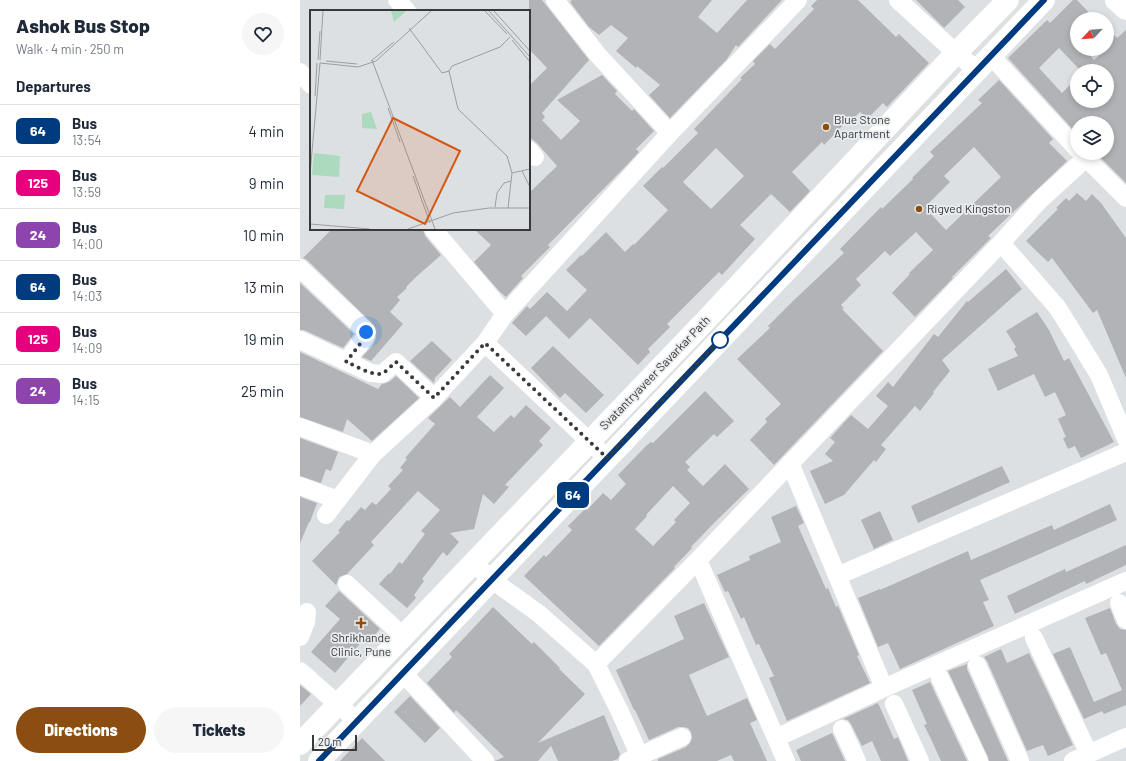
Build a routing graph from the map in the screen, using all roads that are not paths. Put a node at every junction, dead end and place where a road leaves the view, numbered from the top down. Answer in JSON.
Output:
{"nodes":[{"id":1,"x":397,"y":0,"type":"edge"},
{"id":2,"x":555,"y":0,"type":"edge"},
{"id":3,"x":798,"y":0,"type":"edge"},
{"id":4,"x":898,"y":0,"type":"edge"},
{"id":5,"x":1008,"y":0,"type":"edge"},
{"id":6,"x":1044,"y":0,"type":"edge"},
{"id":7,"x":1116,"y":0,"type":"edge"},
{"id":8,"x":1126,"y":9,"type":"edge"},
{"id":9,"x":406,"y":10,"type":"edge"},
{"id":10,"x":956,"y":53,"type":"junction"},
{"id":11,"x":984,"y":63,"type":"junction"},
{"id":12,"x":300,"y":72,"type":"edge"},
{"id":13,"x":310,"y":84,"type":"edge"},
{"id":14,"x":670,"y":133,"type":"junction"},
{"id":15,"x":1070,"y":144,"type":"edge"},
{"id":16,"x":1076,"y":160,"type":"edge"},
{"id":17,"x":1087,"y":160,"type":"edge"},
{"id":18,"x":1126,"y":198,"type":"edge"},
{"id":19,"x":434,"y":230,"type":"edge"},
{"id":20,"x":1001,"y":243,"type":"junction"},
{"id":21,"x":300,"y":268,"type":"edge"},
{"id":22,"x":505,"y":314,"type":"junction"},
{"id":23,"x":300,"y":340,"type":"edge"},
{"id":24,"x":485,"y":343,"type":"junction"},
{"id":25,"x":346,"y":362,"type":"junction"},
{"id":26,"x":434,"y":398,"type":"junction"},
{"id":27,"x":300,"y":428,"type":"edge"},
{"id":28,"x":1126,"y":439,"type":"edge"},
{"id":29,"x":589,"y":441,"type":"junction"},
{"id":30,"x":1126,"y":452,"type":"edge"},
{"id":31,"x":373,"y":454,"type":"junction"},
{"id":32,"x":607,"y":458,"type":"junction"},
{"id":33,"x":790,"y":463,"type":"junction"},
{"id":34,"x":300,"y":486,"type":"edge"},
{"id":35,"x":338,"y":500,"type":"junction"},
{"id":36,"x":326,"y":515,"type":"dead end"},
{"id":37,"x":698,"y":560,"type":"junction"},
{"id":38,"x":474,"y":563,"type":"junction"},
{"id":39,"x":837,"y":576,"type":"junction"},
{"id":40,"x":492,"y":580,"type":"junction"},
{"id":41,"x":1126,"y":581,"type":"edge"},
{"id":42,"x":347,"y":584,"type":"dead end"},
{"id":43,"x":1119,"y":603,"type":"dead end"},
{"id":44,"x":307,"y":612,"type":"dead end"},
{"id":45,"x":1126,"y":620,"type":"edge"},
{"id":46,"x":403,"y":636,"type":"junction"},
{"id":47,"x":300,"y":637,"type":"edge"},
{"id":48,"x":1034,"y":638,"type":"dead end"},
{"id":49,"x":596,"y":664,"type":"junction"},
{"id":50,"x":977,"y":665,"type":"dead end"},
{"id":51,"x":300,"y":671,"type":"edge"},
{"id":52,"x":403,"y":673,"type":"junction"},
{"id":53,"x":940,"y":678,"type":"dead end"},
{"id":54,"x":884,"y":688,"type":"junction"},
{"id":55,"x":338,"y":704,"type":"junction"},
{"id":56,"x":894,"y":704,"type":"dead end"},
{"id":57,"x":357,"y":721,"type":"junction"},
{"id":58,"x":842,"y":729,"type":"dead end"},
{"id":59,"x":682,"y":737,"type":"dead end"},
{"id":60,"x":1126,"y":737,"type":"edge"},
{"id":61,"x":776,"y":738,"type":"junction"},
{"id":62,"x":300,"y":744,"type":"edge"},
{"id":63,"x":1081,"y":757,"type":"edge"},
{"id":64,"x":637,"y":759,"type":"edge"},
{"id":65,"x":319,"y":761,"type":"edge"},
{"id":66,"x":486,"y":761,"type":"edge"},
{"id":67,"x":786,"y":761,"type":"edge"},
{"id":68,"x":857,"y":761,"type":"edge"},
{"id":69,"x":920,"y":761,"type":"edge"},
{"id":70,"x":979,"y":761,"type":"edge"},
{"id":71,"x":1020,"y":761,"type":"edge"}],
"edges":[{"from":1,"to":9,"type":"street"},
{"from":2,"to":14,"type":"street"},
{"from":3,"to":14,"type":"street"},
{"from":4,"to":10,"type":"street"},
{"from":5,"to":10,"type":"main road","name":"Svatantryaveer Savarkar Path"},
{"from":6,"to":11,"type":"main road","name":"Svatantryaveer Savarkar Path"},
{"from":7,"to":8,"type":"main road"},
{"from":10,"to":11,"type":"street"},
{"from":10,"to":29,"type":"main road","name":"Svatantryaveer Savarkar Path"},
{"from":11,"to":15,"type":"street"},
{"from":11,"to":32,"type":"main road","name":"Svatantryaveer Savarkar Path"},
{"from":12,"to":13,"type":"street"},
{"from":14,"to":22,"type":"street"},
{"from":16,"to":20,"type":"street"},
{"from":17,"to":18,"type":"street"},
{"from":19,"to":22,"type":"street"},
{"from":20,"to":28,"type":"street"},
{"from":20,"to":33,"type":"street"},
{"from":21,"to":25,"type":"street"},
{"from":22,"to":24,"type":"street"},
{"from":23,"to":25,"type":"street"},
{"from":24,"to":26,"type":"street"},
{"from":24,"to":29,"type":"street"},
{"from":25,"to":26,"type":"street"},
{"from":26,"to":31,"type":"street"},
{"from":27,"to":31,"type":"street"},
{"from":29,"to":32,"type":"street"},
{"from":29,"to":38,"type":"main road","name":"Svatantryaveer Savarkar Path"},
{"from":30,"to":39,"type":"street"},
{"from":31,"to":35,"type":"street"},
{"from":32,"to":40,"type":"main road","name":"Svatantryaveer Savarkar Path"},
{"from":33,"to":37,"type":"street"},
{"from":33,"to":39,"type":"street"},
{"from":34,"to":35,"type":"street"},
{"from":35,"to":36,"type":"street"},
{"from":37,"to":49,"type":"street"},
{"from":37,"to":61,"type":"street"},
{"from":38,"to":40,"type":"street"},
{"from":38,"to":46,"type":"main road","name":"Svatantryaveer Savarkar Path"},
{"from":39,"to":54,"type":"street"},
{"from":40,"to":49,"type":"street"},
{"from":40,"to":52,"type":"main road","name":"Svatantryaveer Savarkar Path"},
{"from":41,"to":54,"type":"street"},
{"from":42,"to":46,"type":"street"},
{"from":43,"to":45,"type":"street"},
{"from":44,"to":47,"type":"street"},
{"from":46,"to":55,"type":"main road","name":"Svatantryaveer Savarkar Path"},
{"from":48,"to":63,"type":"street"},
{"from":49,"to":64,"type":"street"},
{"from":50,"to":71,"type":"street"},
{"from":51,"to":55,"type":"street"},
{"from":52,"to":57,"type":"main road","name":"Svatantryaveer Savarkar Path"},
{"from":52,"to":66,"type":"street"},
{"from":53,"to":70,"type":"street"},
{"from":54,"to":61,"type":"street"},
{"from":55,"to":57,"type":"street"},
{"from":55,"to":62,"type":"main road","name":"Svatantryaveer Savarkar Path"},
{"from":56,"to":69,"type":"street"},
{"from":57,"to":65,"type":"main road","name":"Svatantryaveer Savarkar Path"},
{"from":58,"to":68,"type":"street"},
{"from":59,"to":64,"type":"street"},
{"from":60,"to":63,"type":"street"},
{"from":61,"to":67,"type":"street"}]}
